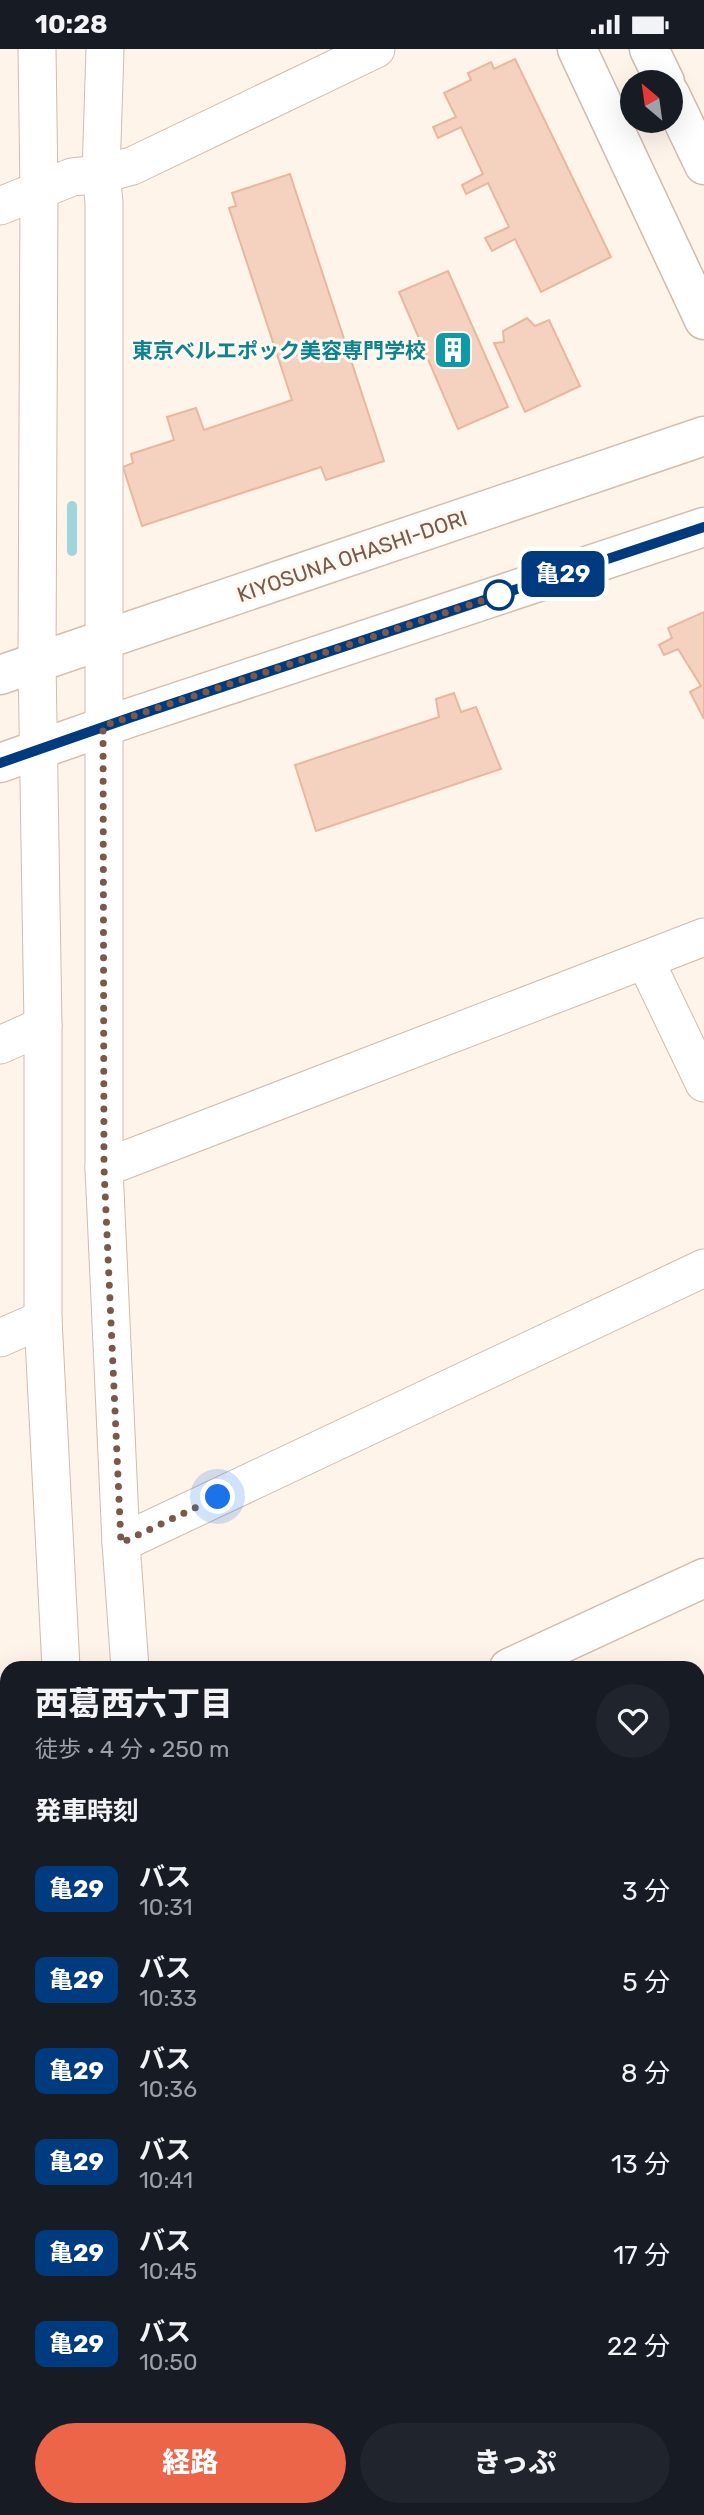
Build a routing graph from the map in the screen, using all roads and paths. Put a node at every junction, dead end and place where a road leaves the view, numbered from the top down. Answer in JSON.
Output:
{"nodes":[{"id":1,"x":37,"y":49,"type":"edge"},
{"id":2,"x":105,"y":49,"type":"edge"},
{"id":3,"x":376,"y":49,"type":"edge"},
{"id":4,"x":578,"y":49,"type":"edge"},
{"id":5,"x":649,"y":49,"type":"edge"},
{"id":6,"x":659,"y":70,"type":"edge"},
{"id":7,"x":683,"y":121,"type":"edge"},
{"id":8,"x":704,"y":165,"type":"edge"},
{"id":9,"x":101,"y":174,"type":"junction"},
{"id":10,"x":39,"y":191,"type":"junction"},
{"id":11,"x":0,"y":206,"type":"edge"},
{"id":12,"x":704,"y":320,"type":"edge"},
{"id":13,"x":704,"y":436,"type":"edge"},
{"id":14,"x":704,"y":527,"type":"edge"},
{"id":15,"x":105,"y":639,"type":"junction"},
{"id":16,"x":37,"y":661,"type":"junction"},
{"id":17,"x":0,"y":675,"type":"edge"},
{"id":18,"x":103,"y":726,"type":"junction"},
{"id":19,"x":38,"y":750,"type":"junction"},
{"id":20,"x":0,"y":763,"type":"edge"},
{"id":21,"x":704,"y":937,"type":"edge"},
{"id":22,"x":645,"y":960,"type":"junction"},
{"id":23,"x":43,"y":1026,"type":"junction"},
{"id":24,"x":0,"y":1045,"type":"edge"},
{"id":25,"x":704,"y":1083,"type":"edge"},
{"id":26,"x":104,"y":1168,"type":"junction"},
{"id":27,"x":704,"y":1268,"type":"edge"},
{"id":28,"x":43,"y":1319,"type":"junction"},
{"id":29,"x":0,"y":1338,"type":"edge"},
{"id":30,"x":121,"y":1543,"type":"junction"},
{"id":31,"x":704,"y":1578,"type":"edge"},
{"id":32,"x":61,"y":1661,"type":"edge"},
{"id":33,"x":129,"y":1661,"type":"edge"},
{"id":34,"x":524,"y":1661,"type":"edge"}],
"edges":[{"from":1,"to":10,"type":"street"},
{"from":2,"to":9,"type":"street"},
{"from":3,"to":9,"type":"street"},
{"from":4,"to":12,"type":"main road"},
{"from":5,"to":6,"type":"main road"},
{"from":7,"to":8,"type":"main road"},
{"from":9,"to":10,"type":"street"},
{"from":9,"to":15,"type":"street"},
{"from":10,"to":11,"type":"street"},
{"from":10,"to":16,"type":"street"},
{"from":13,"to":15,"type":"main road","name":"KIYOSUNA OHASHI-DORI"},
{"from":14,"to":18,"type":"main road"},
{"from":15,"to":16,"type":"main road","name":"KIYOSUNA OHASHI-DORI"},
{"from":15,"to":18,"type":"street"},
{"from":16,"to":17,"type":"main road","name":"KIYOSUNA OHASHI-DORI"},
{"from":16,"to":19,"type":"street"},
{"from":18,"to":19,"type":"main road"},
{"from":18,"to":26,"type":"street"},
{"from":19,"to":20,"type":"main road"},
{"from":19,"to":23,"type":"street"},
{"from":21,"to":22,"type":"street"},
{"from":22,"to":25,"type":"street"},
{"from":22,"to":26,"type":"street"},
{"from":23,"to":24,"type":"street"},
{"from":23,"to":28,"type":"street"},
{"from":26,"to":30,"type":"street"},
{"from":27,"to":30,"type":"street"},
{"from":28,"to":29,"type":"street"},
{"from":28,"to":32,"type":"street"},
{"from":30,"to":33,"type":"street"},
{"from":31,"to":34,"type":"main road"}]}
